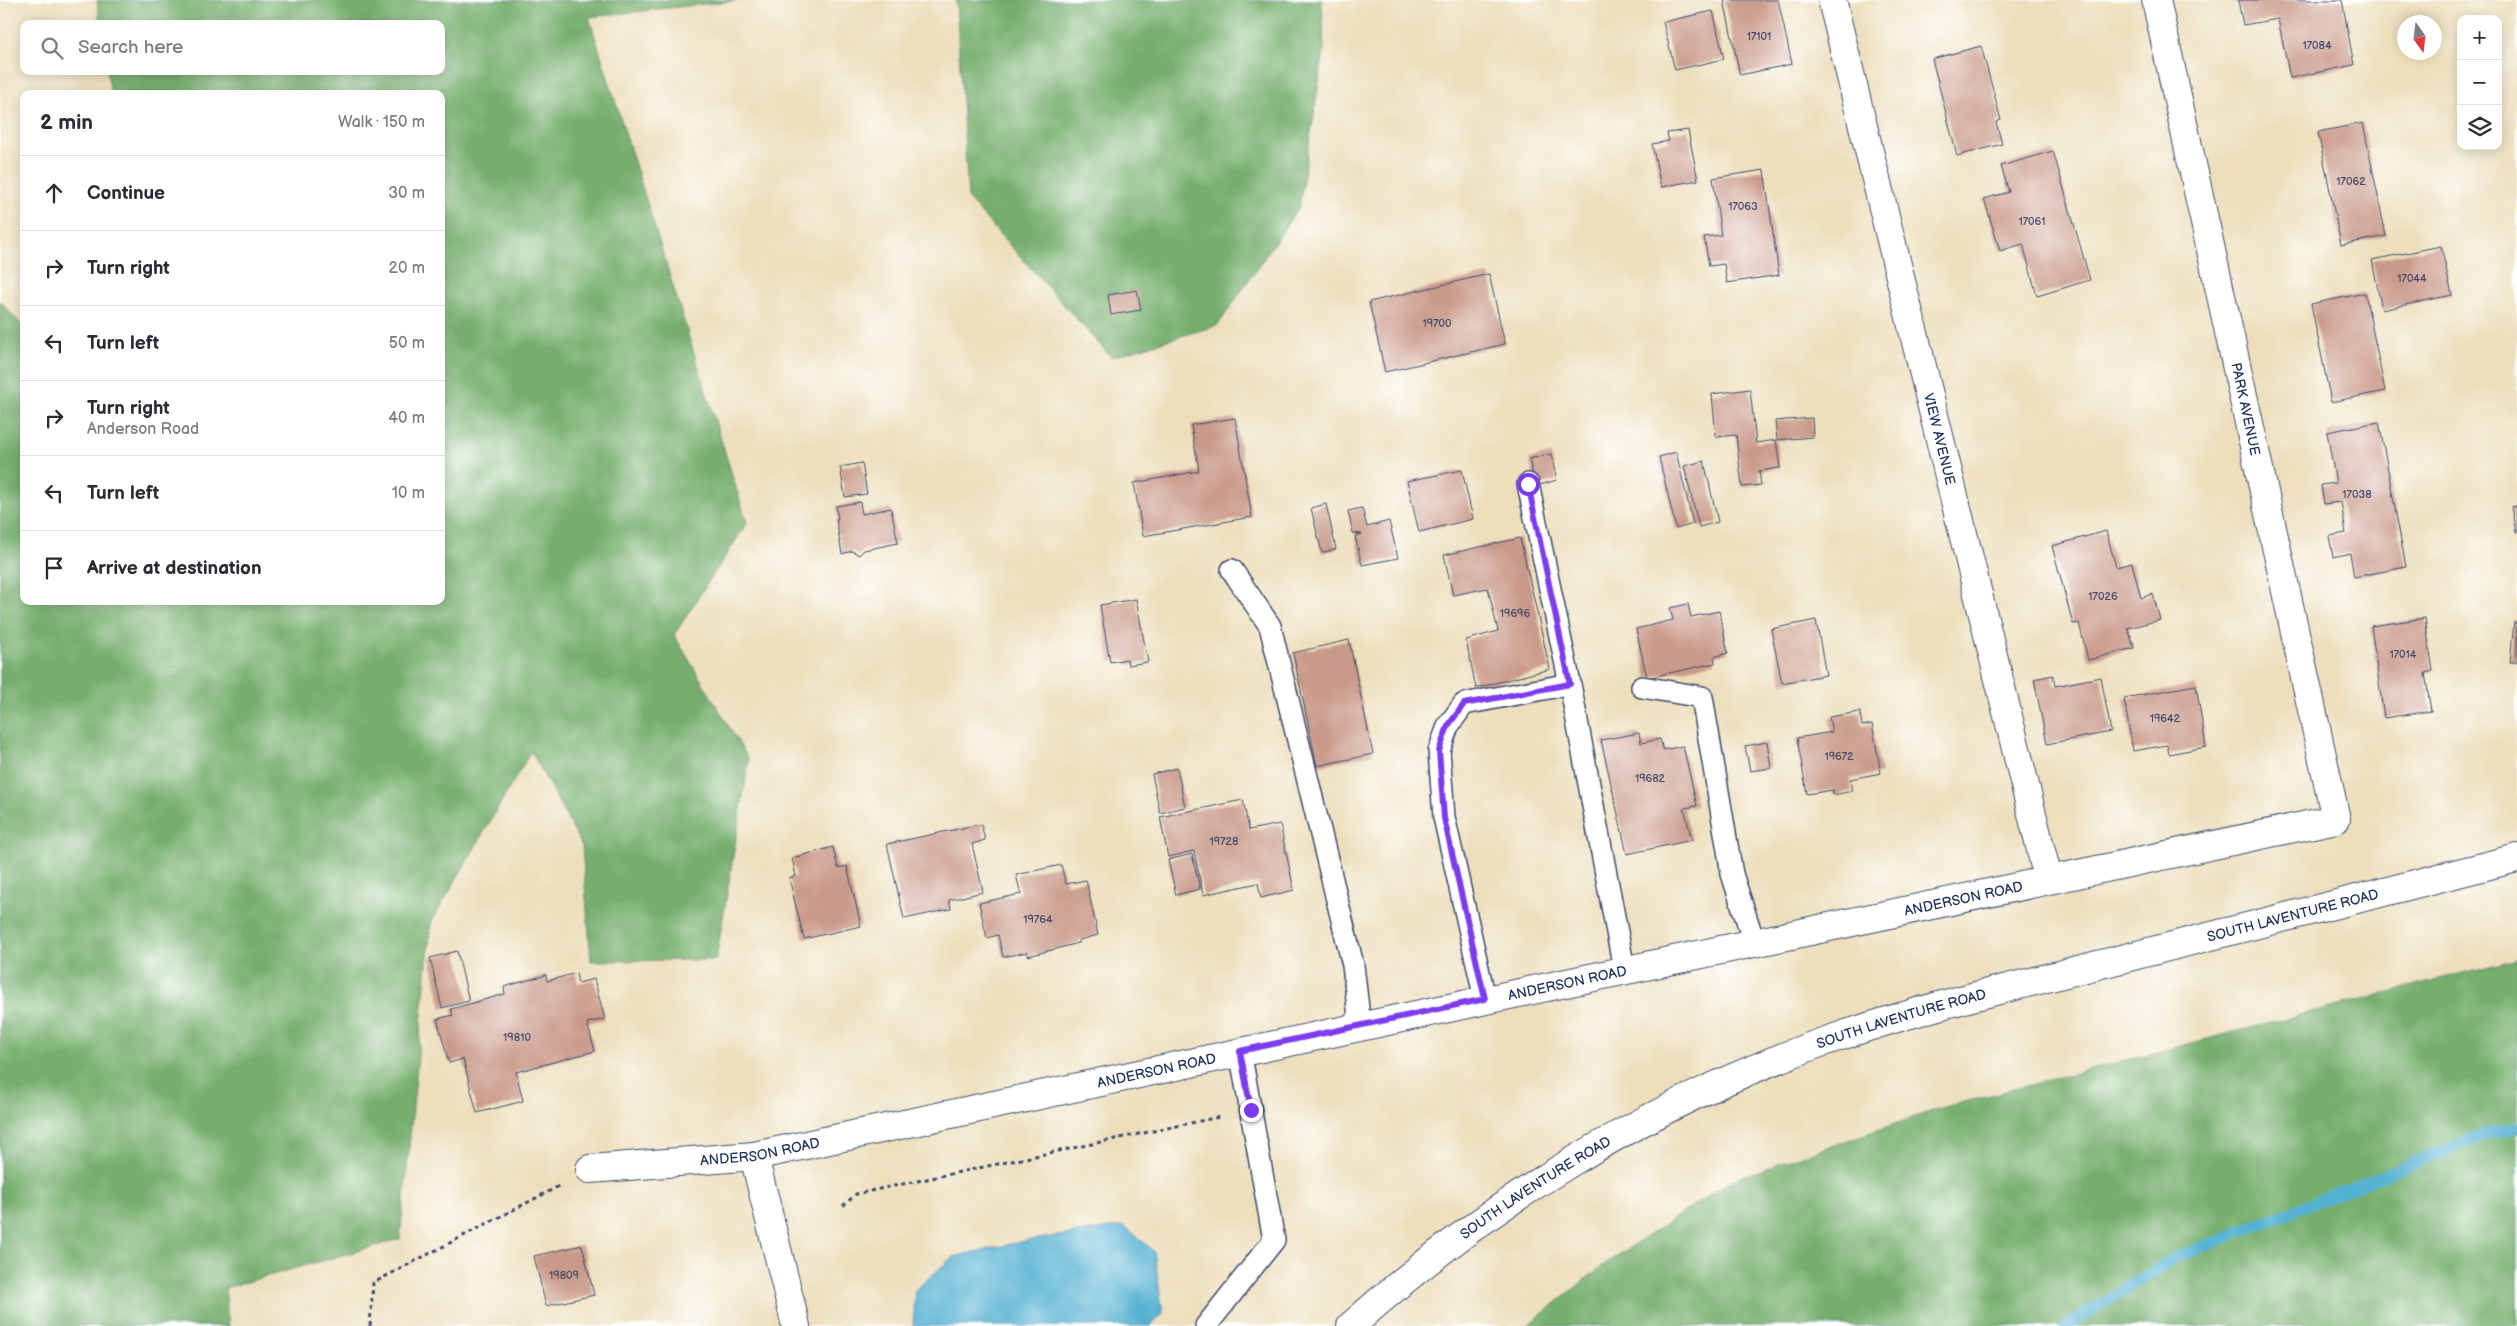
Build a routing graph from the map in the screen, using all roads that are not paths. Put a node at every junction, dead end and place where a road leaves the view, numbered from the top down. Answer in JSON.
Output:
{"nodes":[{"id":1,"x":1832,"y":0,"type":"edge"},
{"id":2,"x":2156,"y":0,"type":"edge"},
{"id":3,"x":1528,"y":484,"type":"dead end"},
{"id":4,"x":1232,"y":570,"type":"dead end"},
{"id":5,"x":1570,"y":684,"type":"junction"},
{"id":6,"x":1642,"y":687,"type":"dead end"},
{"id":7,"x":2336,"y":818,"type":"joint"},
{"id":8,"x":2517,"y":858,"type":"edge"},
{"id":9,"x":2048,"y":879,"type":"junction"},
{"id":10,"x":1754,"y":942,"type":"junction"},
{"id":11,"x":1624,"y":969,"type":"junction"},
{"id":12,"x":1485,"y":999,"type":"junction"},
{"id":13,"x":1360,"y":1026,"type":"junction"},
{"id":14,"x":1240,"y":1051,"type":"junction"},
{"id":15,"x":754,"y":1156,"type":"junction"},
{"id":16,"x":590,"y":1169,"type":"road end"},
{"id":17,"x":796,"y":1326,"type":"edge"},
{"id":18,"x":1206,"y":1326,"type":"edge"},
{"id":19,"x":1351,"y":1326,"type":"edge"}],
"edges":[{"from":1,"to":9,"type":"street","name":"VIEW AVENUE"},
{"from":2,"to":7,"type":"street","name":"PARK AVENUE"},
{"from":3,"to":5,"type":"lane"},
{"from":4,"to":13,"type":"lane"},
{"from":5,"to":11,"type":"lane"},
{"from":5,"to":12,"type":"lane"},
{"from":6,"to":10,"type":"lane"},
{"from":7,"to":9,"type":"street","name":"ANDERSON ROAD"},
{"from":8,"to":19,"type":"street","name":"SOUTH LAVENTURE ROAD"},
{"from":9,"to":10,"type":"street","name":"ANDERSON ROAD"},
{"from":10,"to":11,"type":"street","name":"ANDERSON ROAD"},
{"from":11,"to":12,"type":"street","name":"ANDERSON ROAD"},
{"from":12,"to":13,"type":"street","name":"ANDERSON ROAD"},
{"from":13,"to":14,"type":"street","name":"ANDERSON ROAD"},
{"from":14,"to":15,"type":"street","name":"ANDERSON ROAD"},
{"from":14,"to":18,"type":"lane"},
{"from":15,"to":16,"type":"street","name":"ANDERSON ROAD"},
{"from":15,"to":17,"type":"street"}]}
